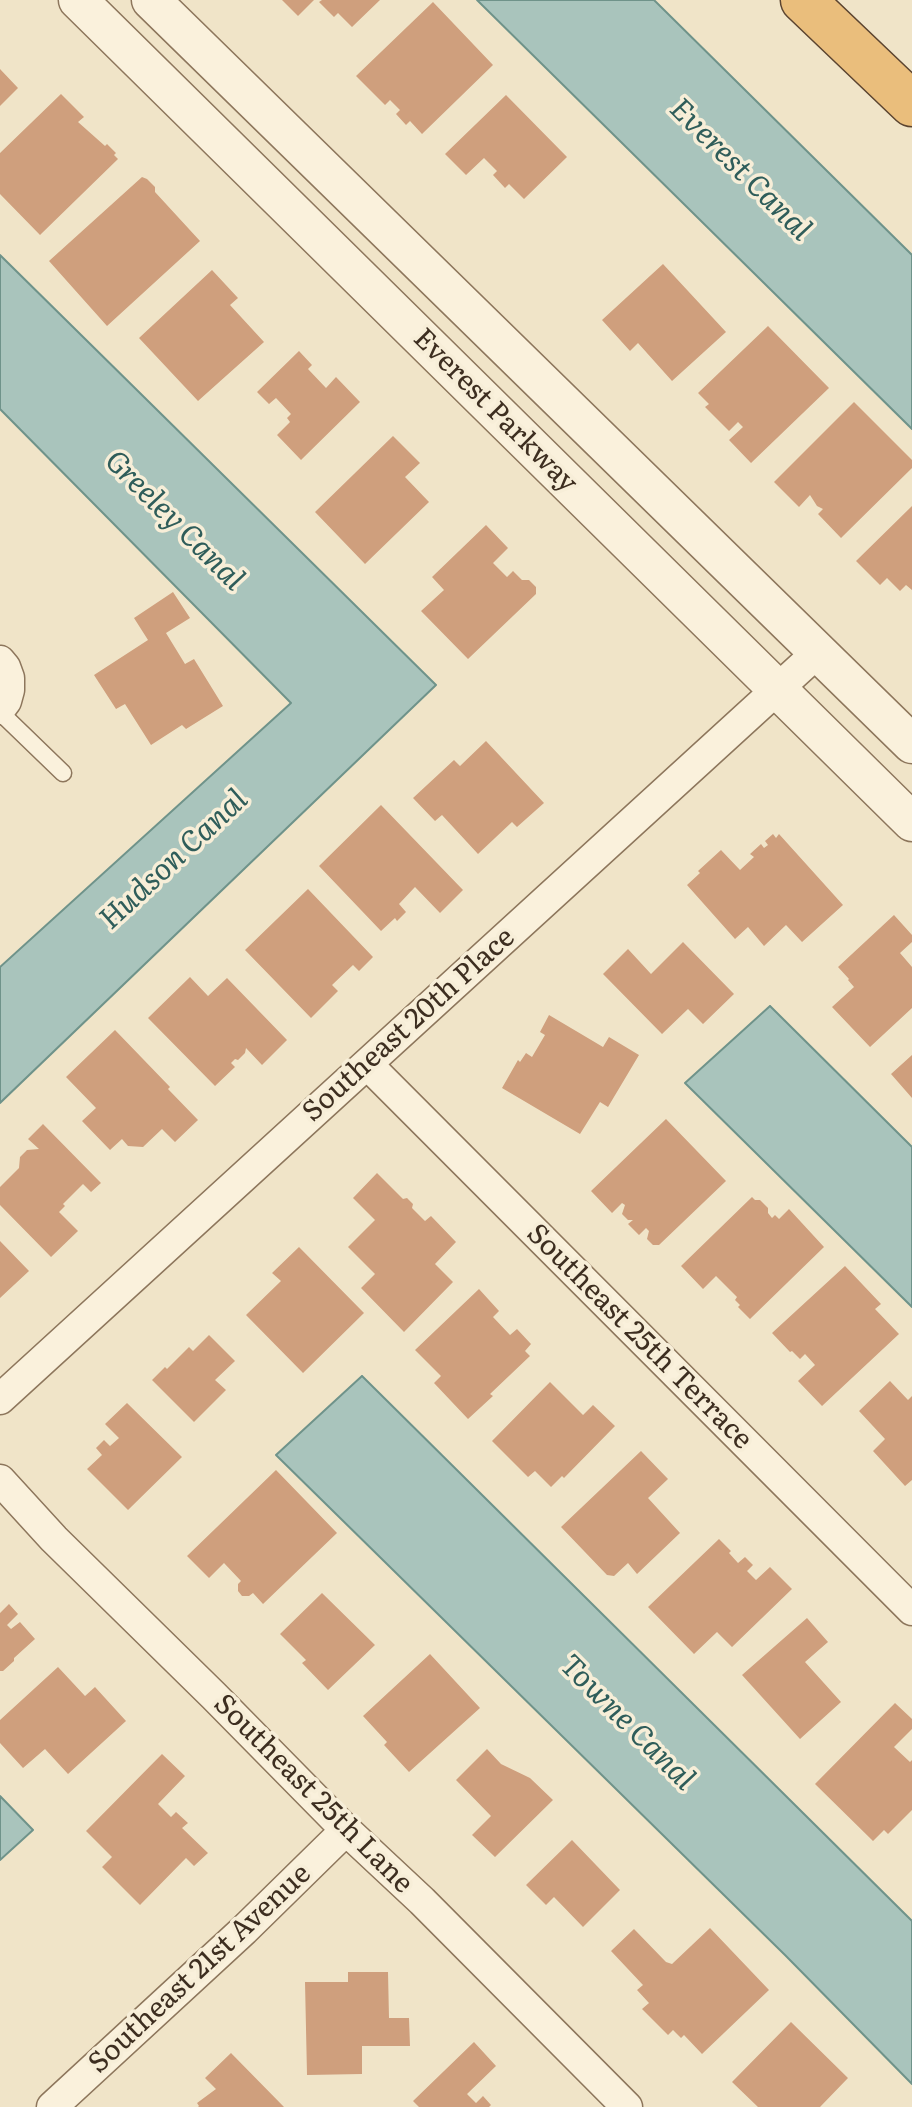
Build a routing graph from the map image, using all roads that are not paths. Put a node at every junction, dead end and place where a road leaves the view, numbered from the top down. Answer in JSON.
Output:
{"nodes":[{"id":1,"x":78,"y":0,"type":"edge"},
{"id":2,"x":151,"y":0,"type":"edge"},
{"id":3,"x":803,"y":0,"type":"edge"},
{"id":4,"x":912,"y":104,"type":"edge"},
{"id":5,"x":818,"y":652,"type":"junction"},
{"id":6,"x":0,"y":661,"type":"edge"},
{"id":7,"x":778,"y":689,"type":"junction"},
{"id":8,"x":0,"y":710,"type":"edge"},
{"id":9,"x":912,"y":744,"type":"edge"},
{"id":10,"x":63,"y":773,"type":"dead end"},
{"id":11,"x":912,"y":822,"type":"edge"},
{"id":12,"x":367,"y":1064,"type":"junction"},
{"id":13,"x":0,"y":1399,"type":"edge"},
{"id":14,"x":0,"y":1480,"type":"edge"},
{"id":15,"x":912,"y":1610,"type":"edge"},
{"id":16,"x":346,"y":1830,"type":"junction"},
{"id":17,"x":52,"y":2107,"type":"edge"},
{"id":18,"x":627,"y":2107,"type":"edge"}],
"edges":[{"from":1,"to":7,"type":"street","name":"Everest Parkway"},
{"from":2,"to":5,"type":"street","name":"Everest Parkway"},
{"from":3,"to":4,"type":"highway"},
{"from":5,"to":7,"type":"street","name":"Southeast 20th Place"},
{"from":5,"to":9,"type":"street","name":"Everest Parkway"},
{"from":6,"to":8,"type":"street"},
{"from":7,"to":11,"type":"street","name":"Everest Parkway"},
{"from":7,"to":12,"type":"street","name":"Southeast 20th Place"},
{"from":8,"to":10,"type":"lane"},
{"from":12,"to":13,"type":"street","name":"Southeast 20th Place"},
{"from":12,"to":15,"type":"street","name":"Southeast 25th Terrace"},
{"from":14,"to":16,"type":"street","name":"Southeast 25th Lane"},
{"from":16,"to":17,"type":"street","name":"Southeast 21st Avenue"},
{"from":16,"to":18,"type":"street","name":"Southeast 25th Lane"}]}
